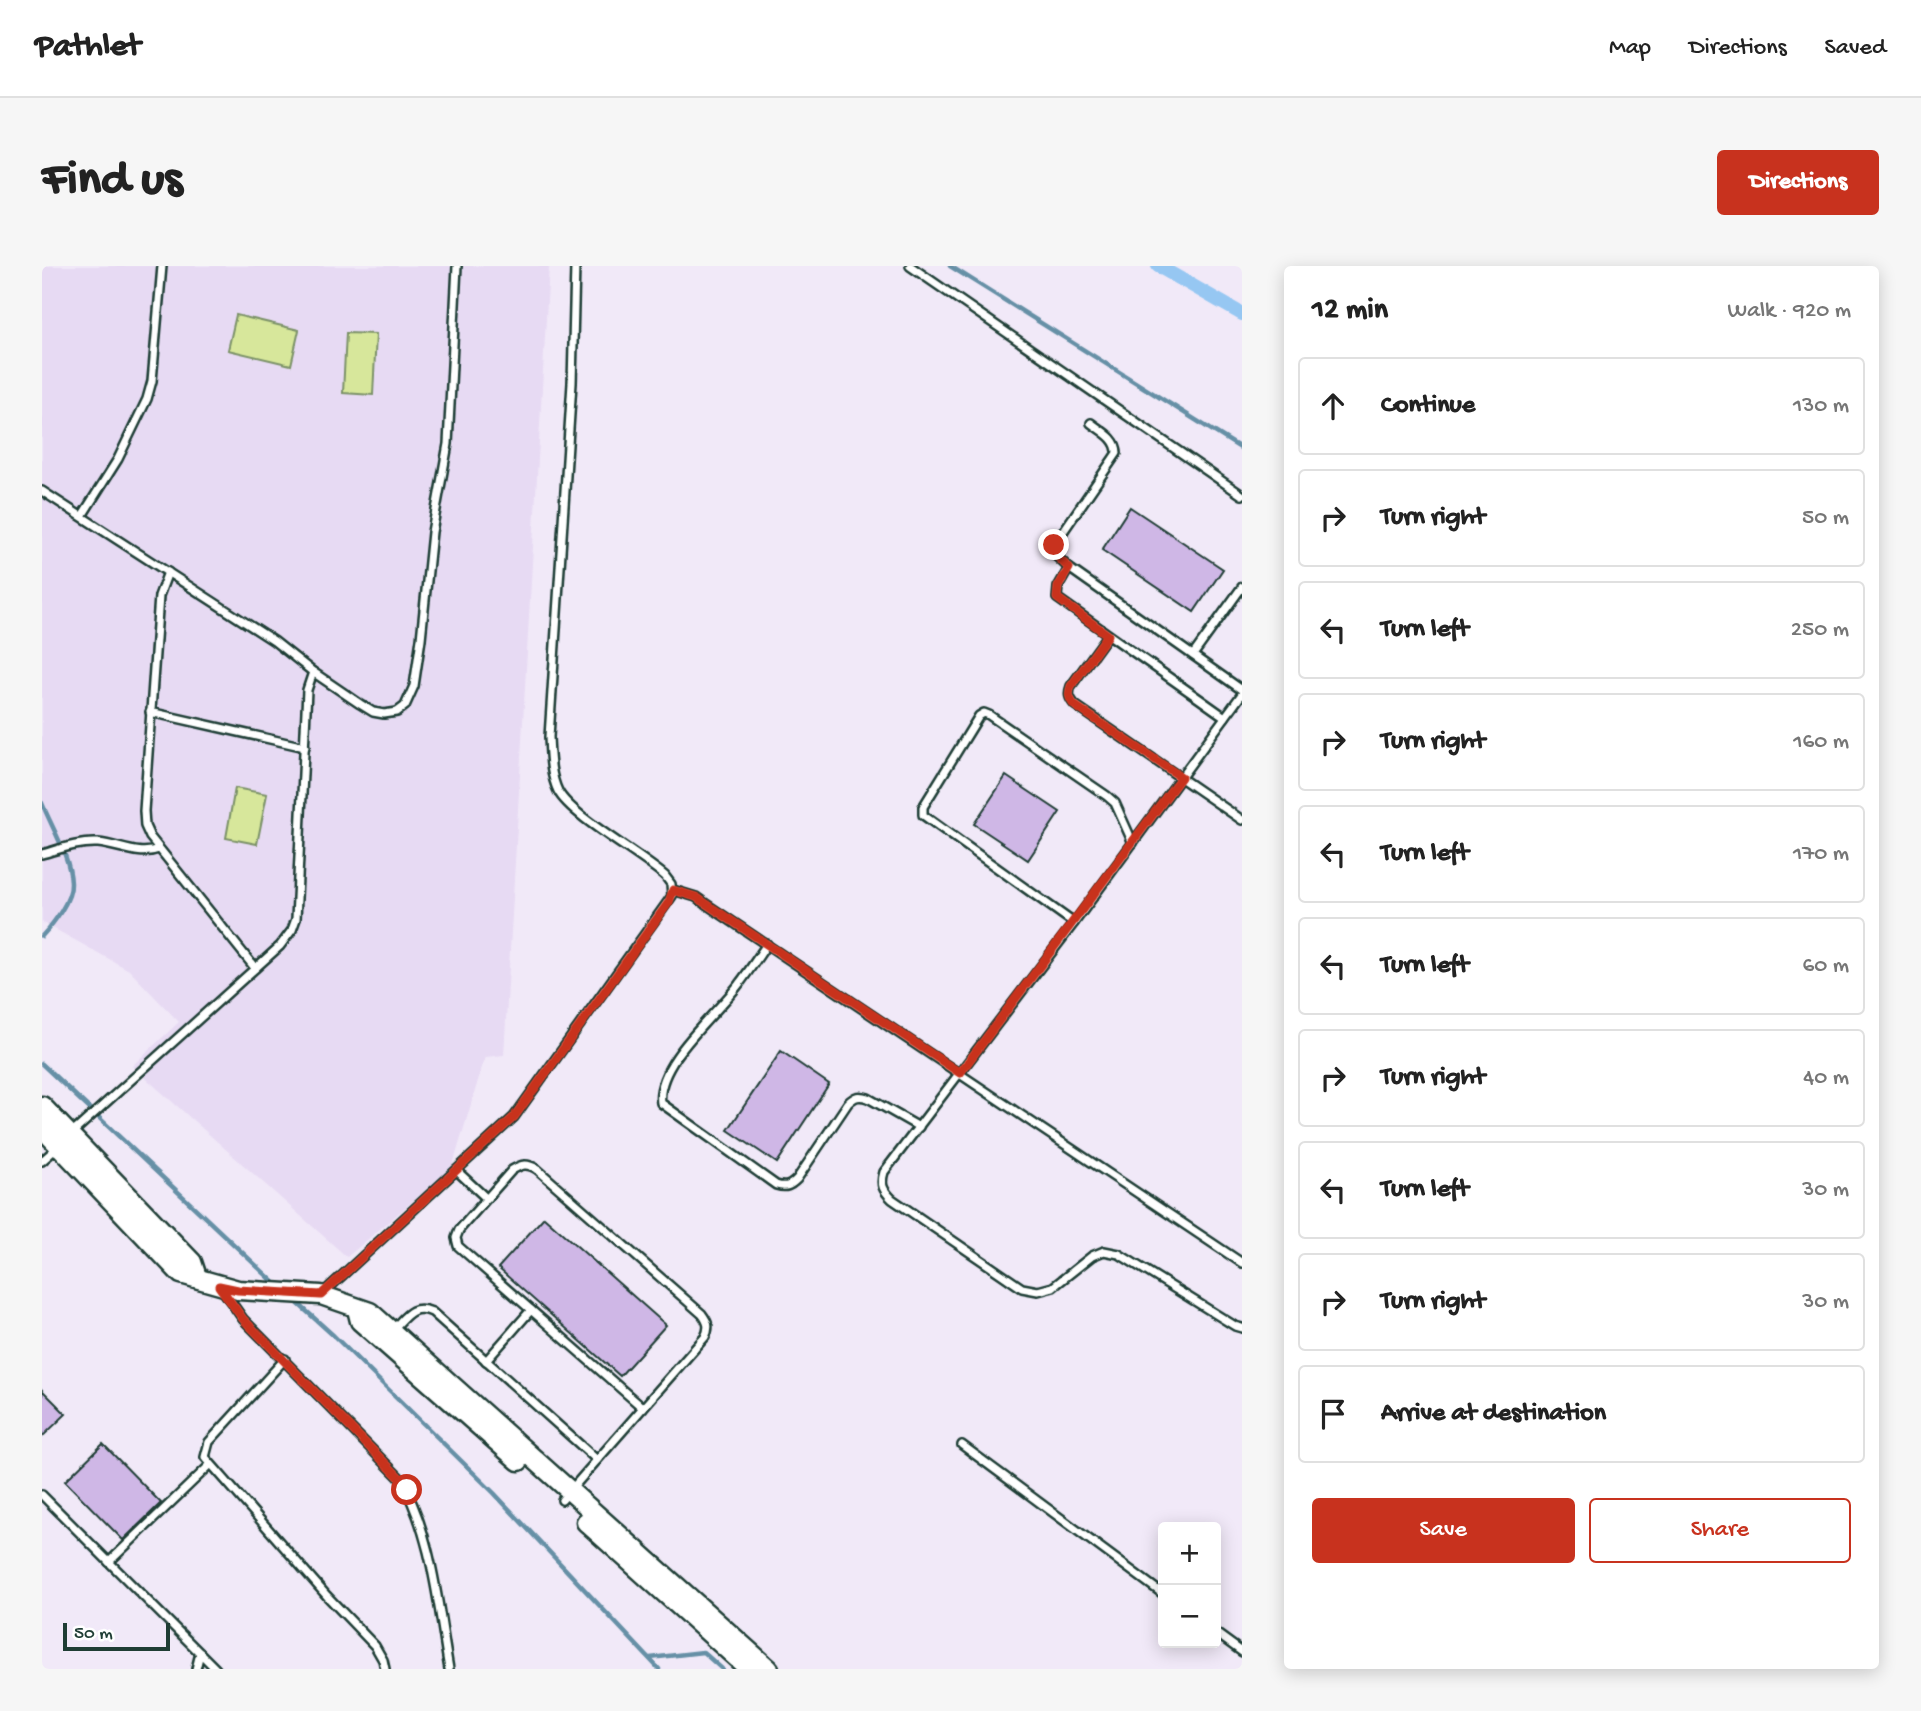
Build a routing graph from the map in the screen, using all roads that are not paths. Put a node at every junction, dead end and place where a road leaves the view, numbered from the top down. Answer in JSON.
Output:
{"nodes":[{"id":1,"x":162,"y":266,"type":"edge"},
{"id":2,"x":457,"y":266,"type":"edge"},
{"id":3,"x":575,"y":266,"type":"edge"},
{"id":4,"x":910,"y":266,"type":"edge"},
{"id":5,"x":1091,"y":424,"type":"dead end"},
{"id":6,"x":42,"y":491,"type":"edge"},
{"id":7,"x":1242,"y":495,"type":"edge"},
{"id":8,"x":82,"y":516,"type":"junction"},
{"id":9,"x":1069,"y":568,"type":"junction"},
{"id":10,"x":168,"y":572,"type":"junction"},
{"id":11,"x":1242,"y":587,"type":"edge"},
{"id":12,"x":1108,"y":635,"type":"junction"},
{"id":13,"x":1193,"y":655,"type":"junction"},
{"id":14,"x":313,"y":672,"type":"junction"},
{"id":15,"x":1242,"y":692,"type":"edge"},
{"id":16,"x":150,"y":712,"type":"junction"},
{"id":17,"x":1225,"y":717,"type":"junction"},
{"id":18,"x":305,"y":747,"type":"junction"},
{"id":19,"x":1181,"y":777,"type":"junction"},
{"id":20,"x":1242,"y":820,"type":"edge"},
{"id":21,"x":1133,"y":842,"type":"junction"},
{"id":22,"x":159,"y":849,"type":"junction"},
{"id":23,"x":44,"y":853,"type":"edge"},
{"id":24,"x":673,"y":890,"type":"junction"},
{"id":25,"x":1074,"y":923,"type":"junction"},
{"id":26,"x":767,"y":944,"type":"junction"},
{"id":27,"x":255,"y":968,"type":"junction"},
{"id":28,"x":960,"y":1073,"type":"junction"},
{"id":29,"x":42,"y":1107,"type":"edge"},
{"id":30,"x":919,"y":1127,"type":"junction"},
{"id":31,"x":42,"y":1128,"type":"edge"},
{"id":32,"x":71,"y":1135,"type":"junction"},
{"id":33,"x":42,"y":1161,"type":"edge"},
{"id":34,"x":457,"y":1171,"type":"junction"},
{"id":35,"x":486,"y":1198,"type":"junction"},
{"id":36,"x":1242,"y":1262,"type":"edge"},
{"id":37,"x":219,"y":1286,"type":"junction"},
{"id":38,"x":314,"y":1294,"type":"junction"},
{"id":39,"x":357,"y":1309,"type":"junction"},
{"id":40,"x":531,"y":1310,"type":"junction"},
{"id":41,"x":1242,"y":1328,"type":"edge"},
{"id":42,"x":391,"y":1331,"type":"junction"},
{"id":43,"x":285,"y":1359,"type":"junction"},
{"id":44,"x":486,"y":1361,"type":"junction"},
{"id":45,"x":643,"y":1408,"type":"junction"},
{"id":46,"x":962,"y":1445,"type":"dead end"},
{"id":47,"x":597,"y":1460,"type":"junction"},
{"id":48,"x":210,"y":1465,"type":"junction"},
{"id":49,"x":42,"y":1495,"type":"edge"},
{"id":50,"x":566,"y":1495,"type":"junction"},
{"id":51,"x":109,"y":1562,"type":"junction"},
{"id":52,"x":1158,"y":1590,"type":"edge"},
{"id":53,"x":1221,"y":1637,"type":"edge"},
{"id":54,"x":1242,"y":1652,"type":"edge"},
{"id":55,"x":200,"y":1653,"type":"junction"},
{"id":56,"x":196,"y":1669,"type":"edge"},
{"id":57,"x":216,"y":1669,"type":"edge"},
{"id":58,"x":385,"y":1669,"type":"edge"},
{"id":59,"x":449,"y":1669,"type":"edge"},
{"id":60,"x":749,"y":1669,"type":"edge"},
{"id":61,"x":769,"y":1669,"type":"edge"}],
"edges":[{"from":1,"to":8,"type":"lane"},
{"from":2,"to":14,"type":"lane"},
{"from":3,"to":24,"type":"lane"},
{"from":4,"to":7,"type":"lane"},
{"from":5,"to":9,"type":"lane"},
{"from":6,"to":8,"type":"lane"},
{"from":8,"to":10,"type":"lane"},
{"from":9,"to":12,"type":"lane"},
{"from":9,"to":13,"type":"lane"},
{"from":10,"to":14,"type":"lane"},
{"from":10,"to":16,"type":"lane"},
{"from":11,"to":13,"type":"lane"},
{"from":12,"to":17,"type":"lane"},
{"from":12,"to":19,"type":"lane"},
{"from":13,"to":15,"type":"lane"},
{"from":14,"to":18,"type":"lane"},
{"from":15,"to":17,"type":"lane"},
{"from":16,"to":18,"type":"lane"},
{"from":16,"to":22,"type":"lane"},
{"from":17,"to":19,"type":"lane"},
{"from":18,"to":27,"type":"lane"},
{"from":19,"to":20,"type":"lane"},
{"from":19,"to":21,"type":"lane"},
{"from":21,"to":25,"type":"lane"},
{"from":21,"to":25,"type":"lane"},
{"from":22,"to":23,"type":"lane"},
{"from":22,"to":27,"type":"lane"},
{"from":24,"to":26,"type":"lane"},
{"from":24,"to":34,"type":"lane"},
{"from":25,"to":28,"type":"lane"},
{"from":26,"to":28,"type":"lane"},
{"from":26,"to":30,"type":"lane"},
{"from":27,"to":32,"type":"lane"},
{"from":28,"to":30,"type":"lane"},
{"from":28,"to":36,"type":"lane"},
{"from":29,"to":32,"type":"street"},
{"from":30,"to":41,"type":"lane"},
{"from":31,"to":32,"type":"street"},
{"from":32,"to":33,"type":"lane"},
{"from":32,"to":37,"type":"street"},
{"from":34,"to":35,"type":"lane"},
{"from":34,"to":38,"type":"lane"},
{"from":35,"to":40,"type":"lane"},
{"from":35,"to":45,"type":"lane"},
{"from":37,"to":38,"type":"street"},
{"from":37,"to":43,"type":"lane"},
{"from":38,"to":39,"type":"street"},
{"from":39,"to":42,"type":"street"},
{"from":39,"to":50,"type":"street"},
{"from":40,"to":44,"type":"lane"},
{"from":40,"to":45,"type":"lane"},
{"from":42,"to":44,"type":"lane"},
{"from":42,"to":50,"type":"street"},
{"from":43,"to":48,"type":"lane"},
{"from":43,"to":59,"type":"lane"},
{"from":44,"to":47,"type":"lane"},
{"from":45,"to":47,"type":"lane"},
{"from":46,"to":52,"type":"lane"},
{"from":47,"to":50,"type":"lane"},
{"from":48,"to":51,"type":"lane"},
{"from":48,"to":58,"type":"lane"},
{"from":49,"to":51,"type":"lane"},
{"from":50,"to":60,"type":"street"},
{"from":50,"to":61,"type":"street"},
{"from":51,"to":55,"type":"lane"},
{"from":53,"to":54,"type":"lane"},
{"from":55,"to":56,"type":"lane"},
{"from":55,"to":57,"type":"lane"}]}
